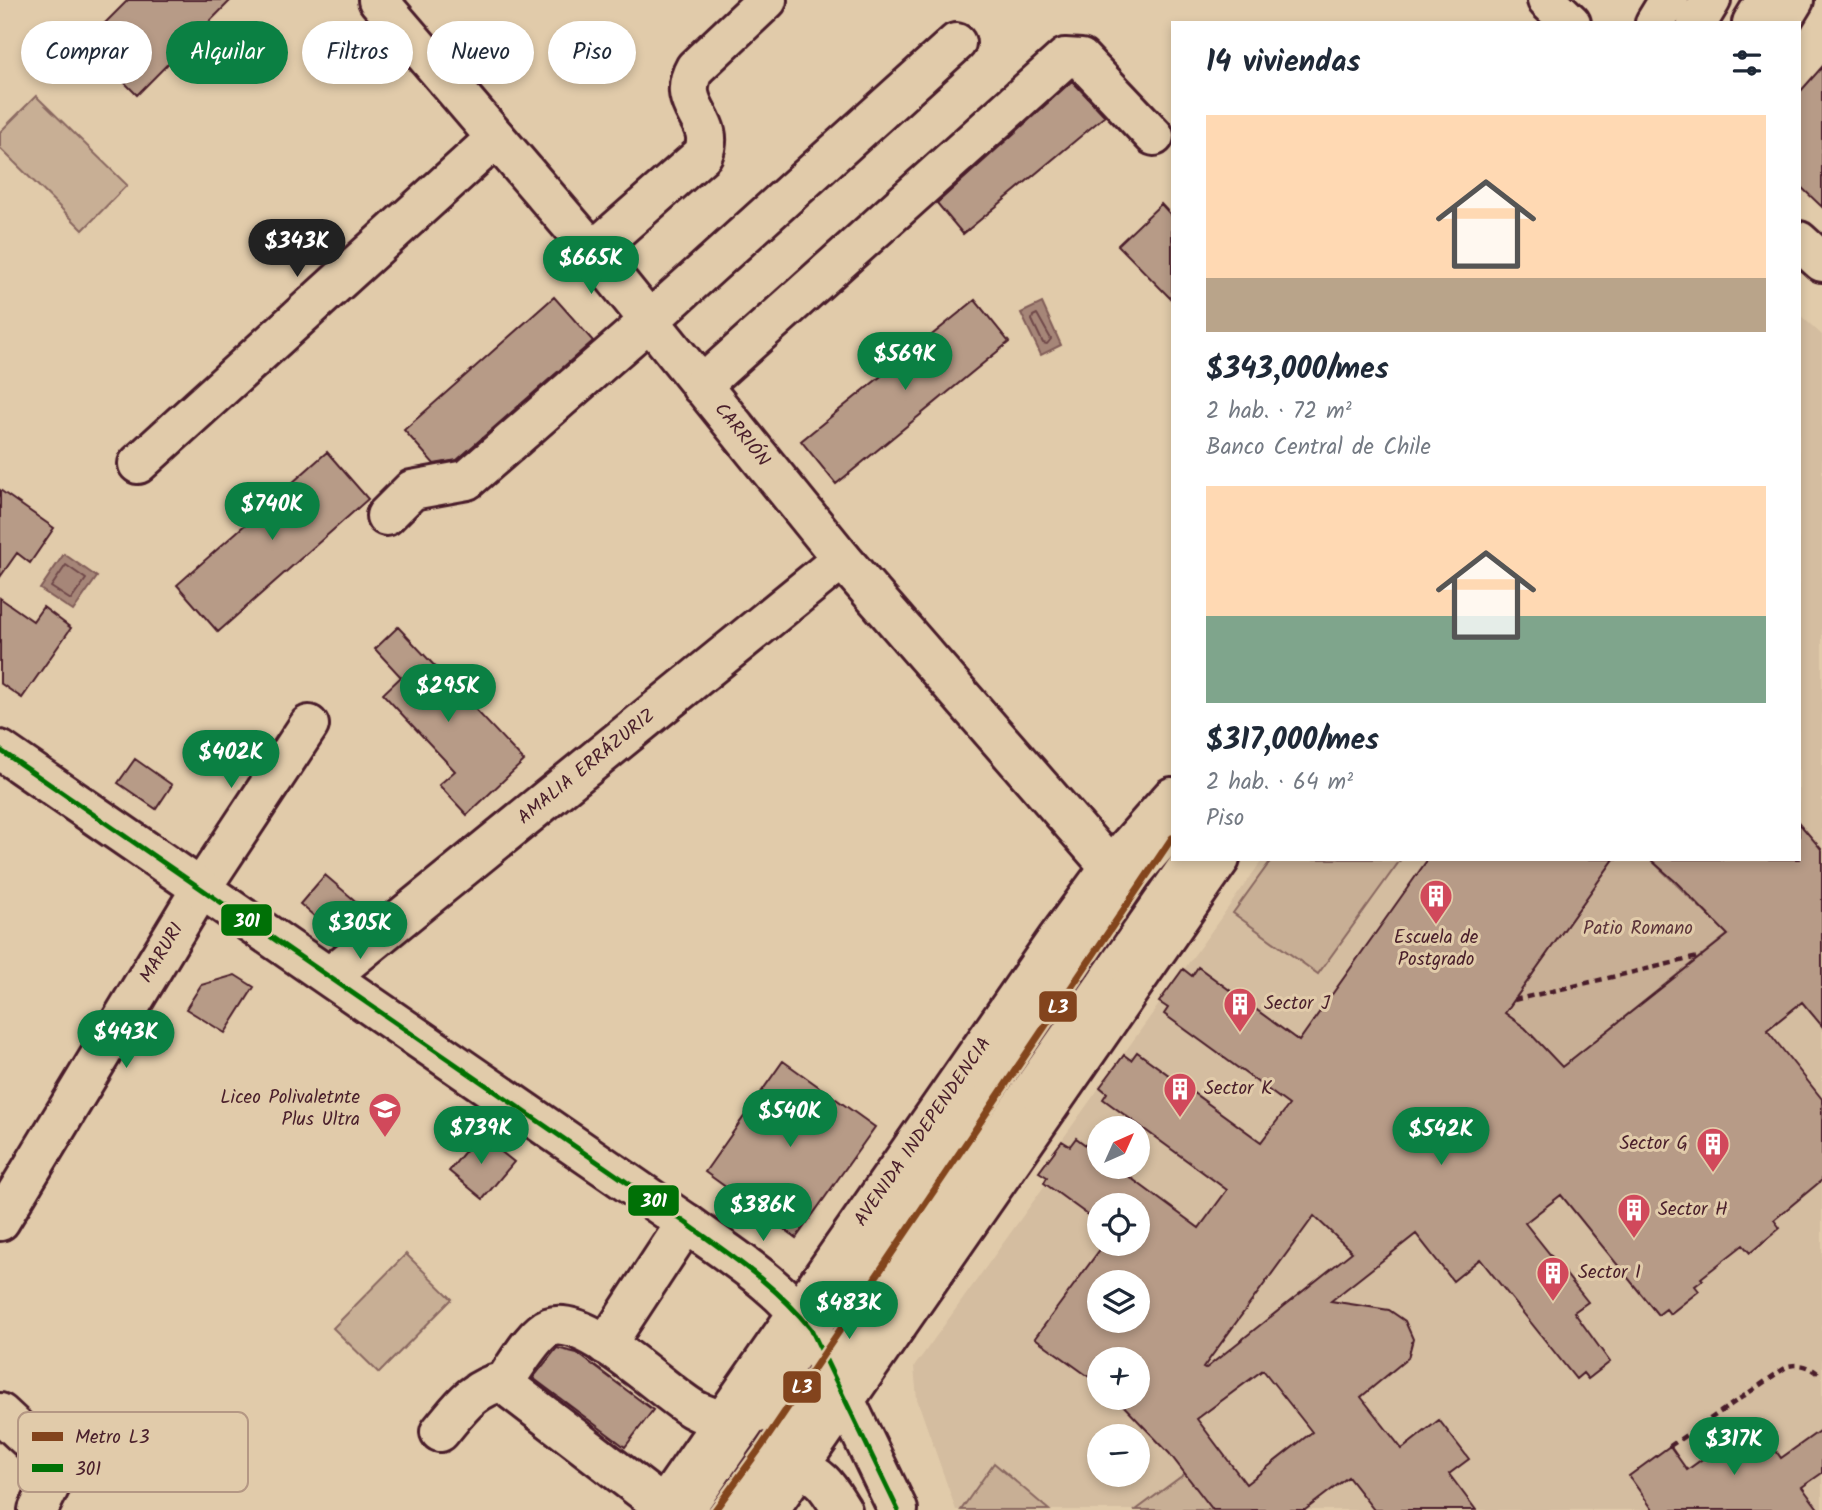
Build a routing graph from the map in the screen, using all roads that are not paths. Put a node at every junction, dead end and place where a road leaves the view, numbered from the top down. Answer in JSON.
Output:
{"nodes":[{"id":1,"x":378,"y":0,"type":"edge"},
{"id":2,"x":767,"y":0,"type":"edge"},
{"id":3,"x":1547,"y":0,"type":"edge"},
{"id":4,"x":1669,"y":0,"type":"edge"},
{"id":5,"x":1711,"y":0,"type":"edge"},
{"id":6,"x":1766,"y":0,"type":"edge"},
{"id":7,"x":1794,"y":0,"type":"edge"},
{"id":8,"x":1569,"y":21,"type":"edge"},
{"id":9,"x":1656,"y":21,"type":"edge"},
{"id":10,"x":1698,"y":21,"type":"edge"},
{"id":11,"x":1753,"y":21,"type":"edge"},
{"id":12,"x":1781,"y":21,"type":"edge"},
{"id":13,"x":956,"y":43,"type":"dead end"},
{"id":14,"x":1154,"y":136,"type":"dead end"},
{"id":15,"x":496,"y":138,"type":"junction"},
{"id":16,"x":1801,"y":243,"type":"edge"},
{"id":17,"x":593,"y":251,"type":"junction"},
{"id":18,"x":1822,"y":262,"type":"edge"},
{"id":19,"x":649,"y":321,"type":"junction"},
{"id":20,"x":701,"y":386,"type":"junction"},
{"id":21,"x":138,"y":464,"type":"dead end"},
{"id":22,"x":386,"y":516,"type":"dead end"},
{"id":23,"x":842,"y":559,"type":"junction"},
{"id":24,"x":309,"y":725,"type":"dead end"},
{"id":25,"x":0,"y":750,"type":"edge"},
{"id":26,"x":1171,"y":798,"type":"edge"},
{"id":27,"x":1171,"y":828,"type":"edge"},
{"id":28,"x":1192,"y":861,"type":"edge"},
{"id":29,"x":1219,"y":861,"type":"edge"},
{"id":30,"x":1111,"y":867,"type":"junction"},
{"id":31,"x":202,"y":887,"type":"junction"},
{"id":32,"x":330,"y":976,"type":"junction"},
{"id":33,"x":0,"y":1221,"type":"edge"},
{"id":34,"x":686,"y":1223,"type":"junction"},
{"id":35,"x":805,"y":1321,"type":"junction"},
{"id":36,"x":606,"y":1345,"type":"junction"},
{"id":37,"x":505,"y":1381,"type":"junction"},
{"id":38,"x":830,"y":1393,"type":"junction"},
{"id":39,"x":0,"y":1413,"type":"edge"},
{"id":40,"x":738,"y":1417,"type":"junction"},
{"id":41,"x":18,"y":1430,"type":"edge"},
{"id":42,"x":440,"y":1432,"type":"dead end"},
{"id":43,"x":799,"y":1468,"type":"junction"},
{"id":44,"x":47,"y":1492,"type":"edge"},
{"id":45,"x":669,"y":1509,"type":"edge"},
{"id":46,"x":38,"y":1510,"type":"edge"},
{"id":47,"x":740,"y":1510,"type":"edge"},
{"id":48,"x":769,"y":1510,"type":"edge"},
{"id":49,"x":842,"y":1510,"type":"edge"},
{"id":50,"x":898,"y":1510,"type":"edge"}],
"edges":[{"from":1,"to":15,"type":"street","name":"CARRIÓN"},
{"from":2,"to":17,"type":"street"},
{"from":3,"to":8,"type":"street"},
{"from":4,"to":9,"type":"street"},
{"from":5,"to":10,"type":"street"},
{"from":6,"to":11,"type":"street"},
{"from":7,"to":12,"type":"street"},
{"from":13,"to":19,"type":"street"},
{"from":14,"to":20,"type":"street"},
{"from":15,"to":17,"type":"street","name":"CARRIÓN"},
{"from":15,"to":21,"type":"street"},
{"from":16,"to":18,"type":"street"},
{"from":17,"to":19,"type":"street","name":"CARRIÓN"},
{"from":19,"to":20,"type":"street","name":"CARRIÓN"},
{"from":19,"to":22,"type":"street"},
{"from":20,"to":23,"type":"street","name":"CARRIÓN"},
{"from":23,"to":30,"type":"street","name":"CARRIÓN"},
{"from":23,"to":32,"type":"street","name":"AMALIA ERRÁZURIZ"},
{"from":24,"to":31,"type":"street","name":"MARURI"},
{"from":25,"to":31,"type":"street"},
{"from":26,"to":30,"type":"street","name":"AVENIDA INDEPENDENCIA"},
{"from":27,"to":35,"type":"street"},
{"from":28,"to":38,"type":"street"},
{"from":29,"to":38,"type":"street"},
{"from":30,"to":35,"type":"street","name":"AVENIDA INDEPENDENCIA"},
{"from":31,"to":32,"type":"street"},
{"from":31,"to":33,"type":"street","name":"MARURI"},
{"from":32,"to":34,"type":"street"},
{"from":34,"to":35,"type":"street"},
{"from":34,"to":36,"type":"street"},
{"from":35,"to":38,"type":"street"},
{"from":35,"to":40,"type":"street"},
{"from":36,"to":37,"type":"street"},
{"from":36,"to":40,"type":"street"},
{"from":37,"to":42,"type":"street"},
{"from":37,"to":45,"type":"street"},
{"from":38,"to":40,"type":"street"},
{"from":38,"to":43,"type":"street"},
{"from":38,"to":47,"type":"street"},
{"from":38,"to":50,"type":"street"},
{"from":39,"to":41,"type":"street"},
{"from":40,"to":45,"type":"street"},
{"from":43,"to":48,"type":"street"},
{"from":43,"to":49,"type":"street"},
{"from":44,"to":46,"type":"street"}]}
